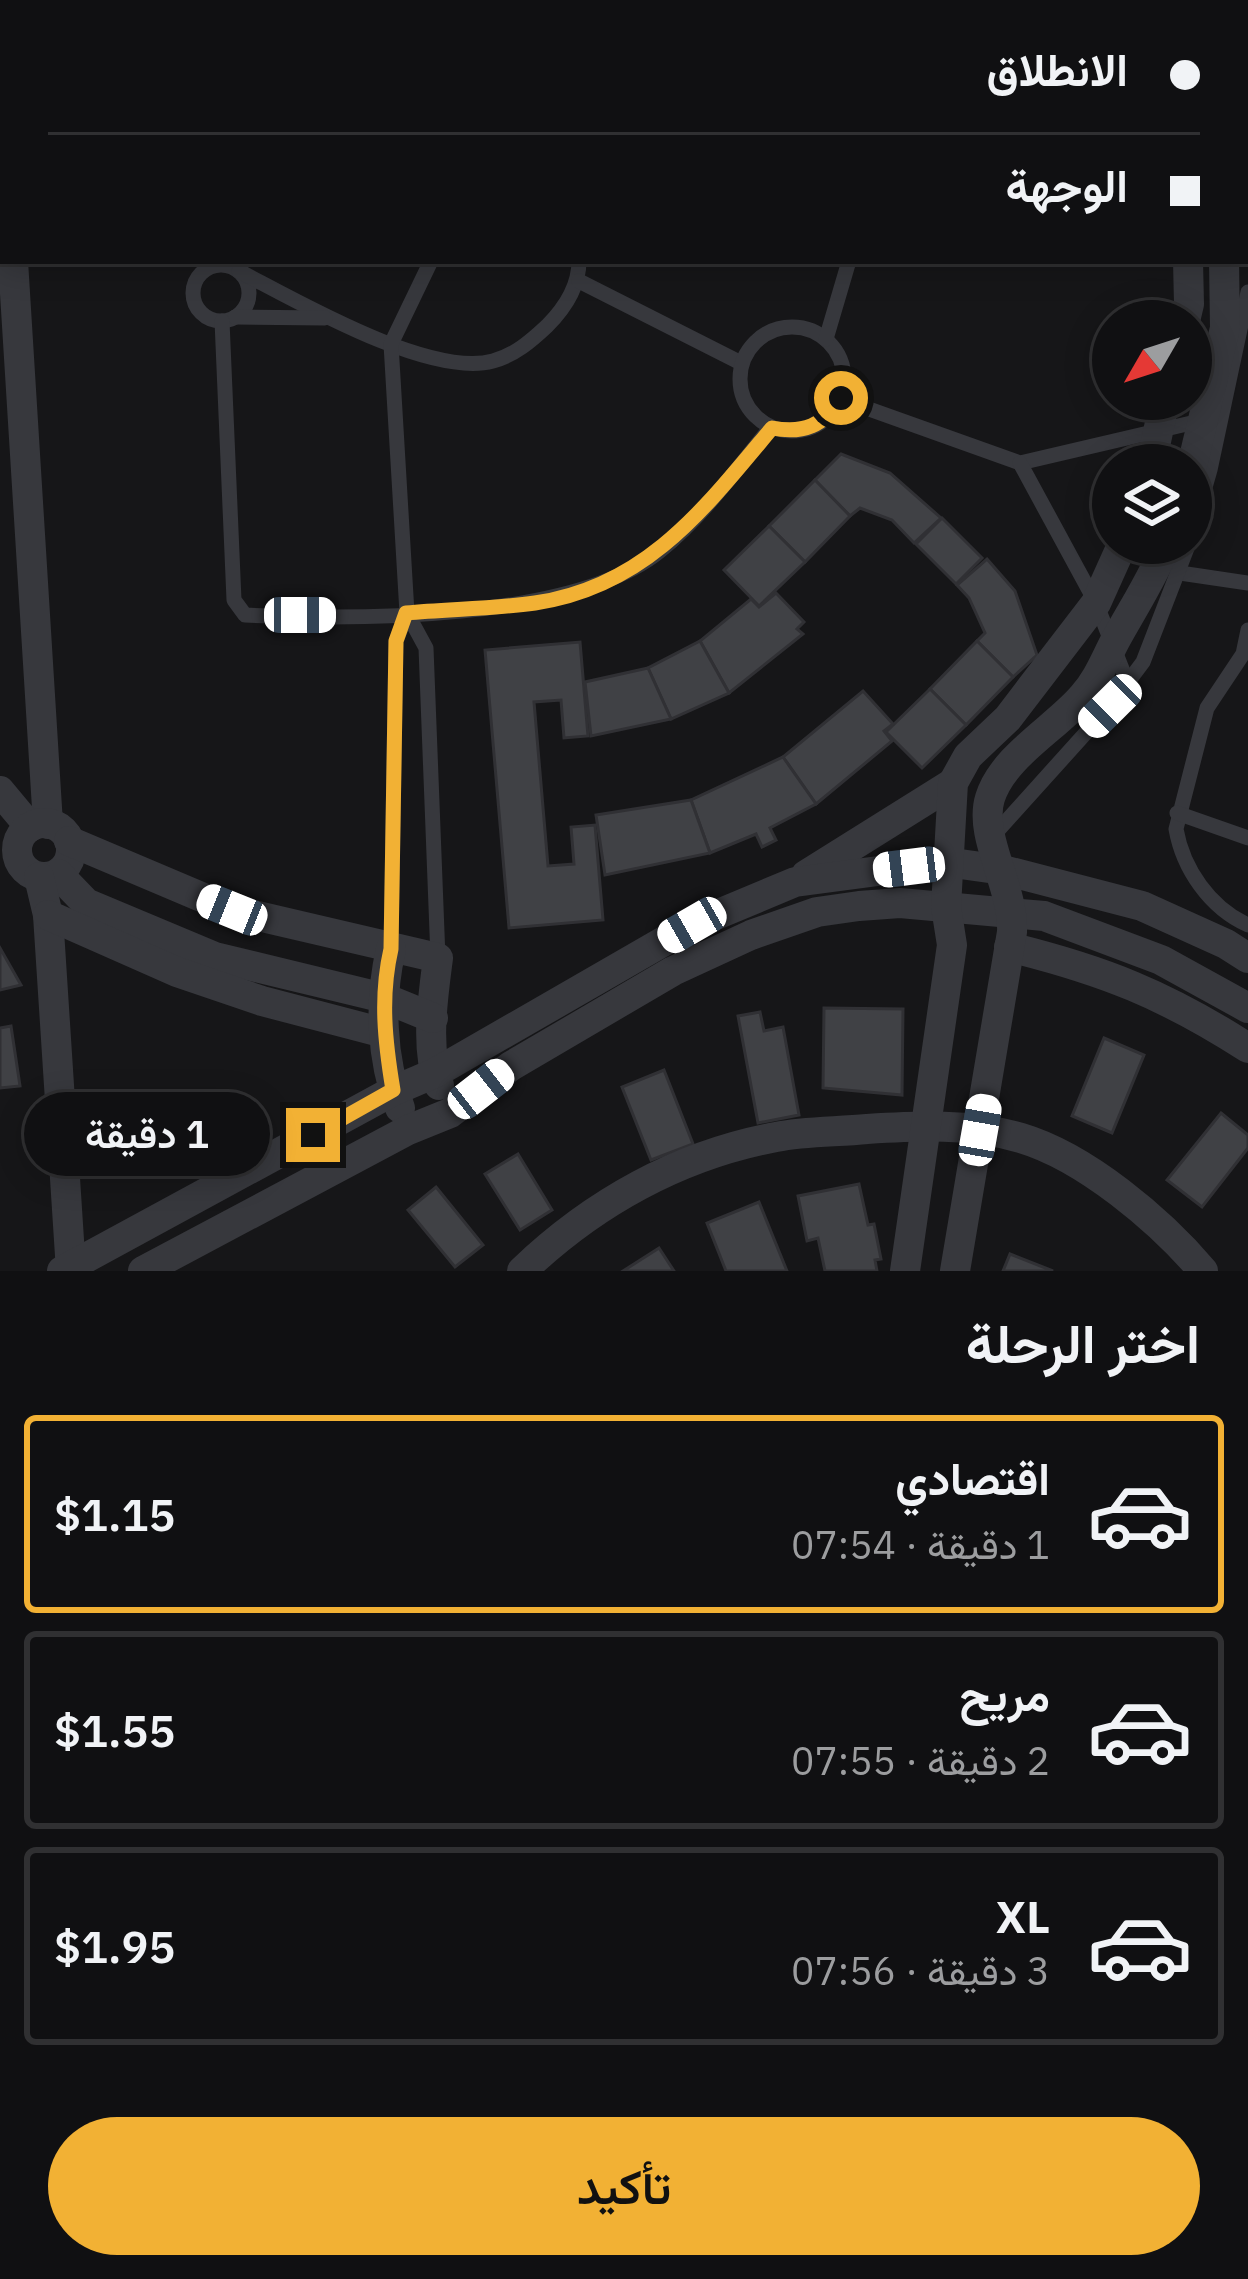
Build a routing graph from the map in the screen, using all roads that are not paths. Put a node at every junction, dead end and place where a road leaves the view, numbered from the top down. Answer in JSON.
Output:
{"nodes":[{"id":1,"x":13,"y":264,"type":"edge"},
{"id":2,"x":430,"y":264,"type":"edge"},
{"id":3,"x":579,"y":264,"type":"edge"},
{"id":4,"x":848,"y":264,"type":"edge"},
{"id":5,"x":1188,"y":264,"type":"edge"},
{"id":6,"x":1224,"y":264,"type":"edge"},
{"id":7,"x":239,"y":272,"type":"junction"},
{"id":8,"x":579,"y":281,"type":"junction"},
{"id":9,"x":1248,"y":292,"type":"edge"},
{"id":10,"x":1189,"y":300,"type":"edge"},
{"id":11,"x":328,"y":317,"type":"junction"},
{"id":12,"x":228,"y":319,"type":"junction"},
{"id":13,"x":826,"y":339,"type":"junction"},
{"id":14,"x":391,"y":344,"type":"junction"},
{"id":15,"x":741,"y":363,"type":"junction"},
{"id":16,"x":1212,"y":385,"type":"edge"},
{"id":17,"x":841,"y":398,"type":"junction"},
{"id":18,"x":1160,"y":420,"type":"edge"},
{"id":19,"x":1204,"y":420,"type":"joint"},
{"id":20,"x":772,"y":428,"type":"junction"},
{"id":21,"x":1157,"y":430,"type":"junction"},
{"id":22,"x":1155,"y":444,"type":"edge"},
{"id":23,"x":1198,"y":444,"type":"edge"},
{"id":24,"x":1212,"y":461,"type":"edge"},
{"id":25,"x":1020,"y":463,"type":"junction"},
{"id":26,"x":1114,"y":564,"type":"edge"},
{"id":27,"x":1158,"y":564,"type":"edge"},
{"id":28,"x":1183,"y":564,"type":"edge"},
{"id":29,"x":1180,"y":573,"type":"junction"},
{"id":30,"x":1248,"y":583,"type":"edge"},
{"id":31,"x":1096,"y":603,"type":"junction"},
{"id":32,"x":406,"y":613,"type":"junction"},
{"id":33,"x":1248,"y":630,"type":"edge"},
{"id":34,"x":1114,"y":643,"type":"junction"},
{"id":35,"x":1128,"y":684,"type":"junction"},
{"id":36,"x":953,"y":783,"type":"junction"},
{"id":37,"x":0,"y":791,"type":"edge"},
{"id":38,"x":1177,"y":813,"type":"junction"},
{"id":39,"x":49,"y":831,"type":"junction"},
{"id":40,"x":1248,"y":838,"type":"edge"},
{"id":41,"x":990,"y":840,"type":"junction"},
{"id":42,"x":946,"y":862,"type":"junction"},
{"id":43,"x":29,"y":863,"type":"edge"},
{"id":44,"x":1003,"y":870,"type":"junction"},
{"id":45,"x":795,"y":882,"type":"junction"},
{"id":46,"x":946,"y":907,"type":"junction"},
{"id":47,"x":1013,"y":912,"type":"junction"},
{"id":48,"x":48,"y":915,"type":"junction"},
{"id":49,"x":1248,"y":925,"type":"edge"},
{"id":50,"x":1009,"y":947,"type":"junction"},
{"id":51,"x":391,"y":949,"type":"junction"},
{"id":52,"x":438,"y":958,"type":"junction"},
{"id":53,"x":1248,"y":958,"type":"edge"},
{"id":54,"x":383,"y":998,"type":"junction"},
{"id":55,"x":1248,"y":1008,"type":"edge"},
{"id":56,"x":433,"y":1018,"type":"junction"},
{"id":57,"x":385,"y":1033,"type":"junction"},
{"id":58,"x":1248,"y":1048,"type":"edge"},
{"id":59,"x":434,"y":1073,"type":"junction"},
{"id":60,"x":393,"y":1090,"type":"junction"},
{"id":61,"x":450,"y":1113,"type":"junction"},
{"id":62,"x":928,"y":1125,"type":"junction"},
{"id":63,"x":408,"y":1130,"type":"junction"},
{"id":64,"x":980,"y":1130,"type":"junction"},
{"id":65,"x":68,"y":1270,"type":"edge"},
{"id":66,"x":143,"y":1271,"type":"edge"},
{"id":67,"x":522,"y":1271,"type":"edge"},
{"id":68,"x":905,"y":1271,"type":"edge"},
{"id":69,"x":955,"y":1271,"type":"edge"},
{"id":70,"x":1203,"y":1271,"type":"edge"}],
"edges":[{"from":1,"to":39,"type":"street"},
{"from":2,"to":14,"type":"lane"},
{"from":3,"to":8,"type":"lane"},
{"from":4,"to":13,"type":"lane"},
{"from":5,"to":10,"type":"street"},
{"from":6,"to":16,"type":"street"},
{"from":7,"to":11,"type":"lane"},
{"from":7,"to":12,"type":"lane"},
{"from":7,"to":12,"type":"lane"},
{"from":8,"to":14,"type":"lane"},
{"from":8,"to":15,"type":"lane"},
{"from":9,"to":24,"type":"lane"},
{"from":11,"to":12,"type":"lane"},
{"from":11,"to":14,"type":"lane"},
{"from":12,"to":32,"type":"lane"},
{"from":13,"to":15,"type":"lane"},
{"from":13,"to":17,"type":"lane"},
{"from":14,"to":32,"type":"lane"},
{"from":15,"to":20,"type":"lane"},
{"from":17,"to":20,"type":"lane"},
{"from":17,"to":25,"type":"lane"},
{"from":18,"to":21,"type":"street"},
{"from":19,"to":21,"type":"lane"},
{"from":19,"to":23,"type":"street"},
{"from":20,"to":32,"type":"lane"},
{"from":21,"to":22,"type":"street"},
{"from":21,"to":25,"type":"lane"},
{"from":25,"to":31,"type":"lane"},
{"from":26,"to":31,"type":"street"},
{"from":27,"to":34,"type":"street"},
{"from":28,"to":29,"type":"lane"},
{"from":29,"to":30,"type":"lane"},
{"from":29,"to":35,"type":"lane"},
{"from":31,"to":34,"type":"lane"},
{"from":31,"to":36,"type":"street"},
{"from":32,"to":51,"type":"lane"},
{"from":32,"to":52,"type":"lane"},
{"from":33,"to":38,"type":"lane"},
{"from":34,"to":35,"type":"lane"},
{"from":34,"to":41,"type":"street"},
{"from":35,"to":41,"type":"lane"},
{"from":36,"to":42,"type":"street"},
{"from":36,"to":45,"type":"street"},
{"from":37,"to":39,"type":"street"},
{"from":38,"to":40,"type":"lane"},
{"from":38,"to":49,"type":"lane"},
{"from":39,"to":43,"type":"street"},
{"from":39,"to":43,"type":"street"},
{"from":39,"to":51,"type":"street"},
{"from":41,"to":44,"type":"street"},
{"from":42,"to":44,"type":"street"},
{"from":42,"to":45,"type":"street"},
{"from":42,"to":46,"type":"street"},
{"from":43,"to":48,"type":"street"},
{"from":43,"to":54,"type":"street"},
{"from":44,"to":47,"type":"street"},
{"from":44,"to":53,"type":"street"},
{"from":45,"to":59,"type":"street"},
{"from":46,"to":47,"type":"street"},
{"from":46,"to":61,"type":"street"},
{"from":46,"to":62,"type":"street"},
{"from":47,"to":50,"type":"street"},
{"from":47,"to":55,"type":"street"},
{"from":48,"to":57,"type":"street"},
{"from":48,"to":65,"type":"street"},
{"from":50,"to":58,"type":"street"},
{"from":50,"to":64,"type":"street"},
{"from":51,"to":52,"type":"street"},
{"from":51,"to":54,"type":"street"},
{"from":52,"to":56,"type":"street"},
{"from":54,"to":56,"type":"street"},
{"from":54,"to":57,"type":"street"},
{"from":56,"to":59,"type":"street"},
{"from":57,"to":60,"type":"street"},
{"from":59,"to":60,"type":"street"},
{"from":59,"to":61,"type":"street"},
{"from":60,"to":63,"type":"street"},
{"from":60,"to":65,"type":"street"},
{"from":61,"to":63,"type":"street"},
{"from":62,"to":64,"type":"street"},
{"from":62,"to":67,"type":"street"},
{"from":62,"to":68,"type":"street"},
{"from":63,"to":66,"type":"street"},
{"from":64,"to":69,"type":"street"},
{"from":64,"to":70,"type":"street"}]}
